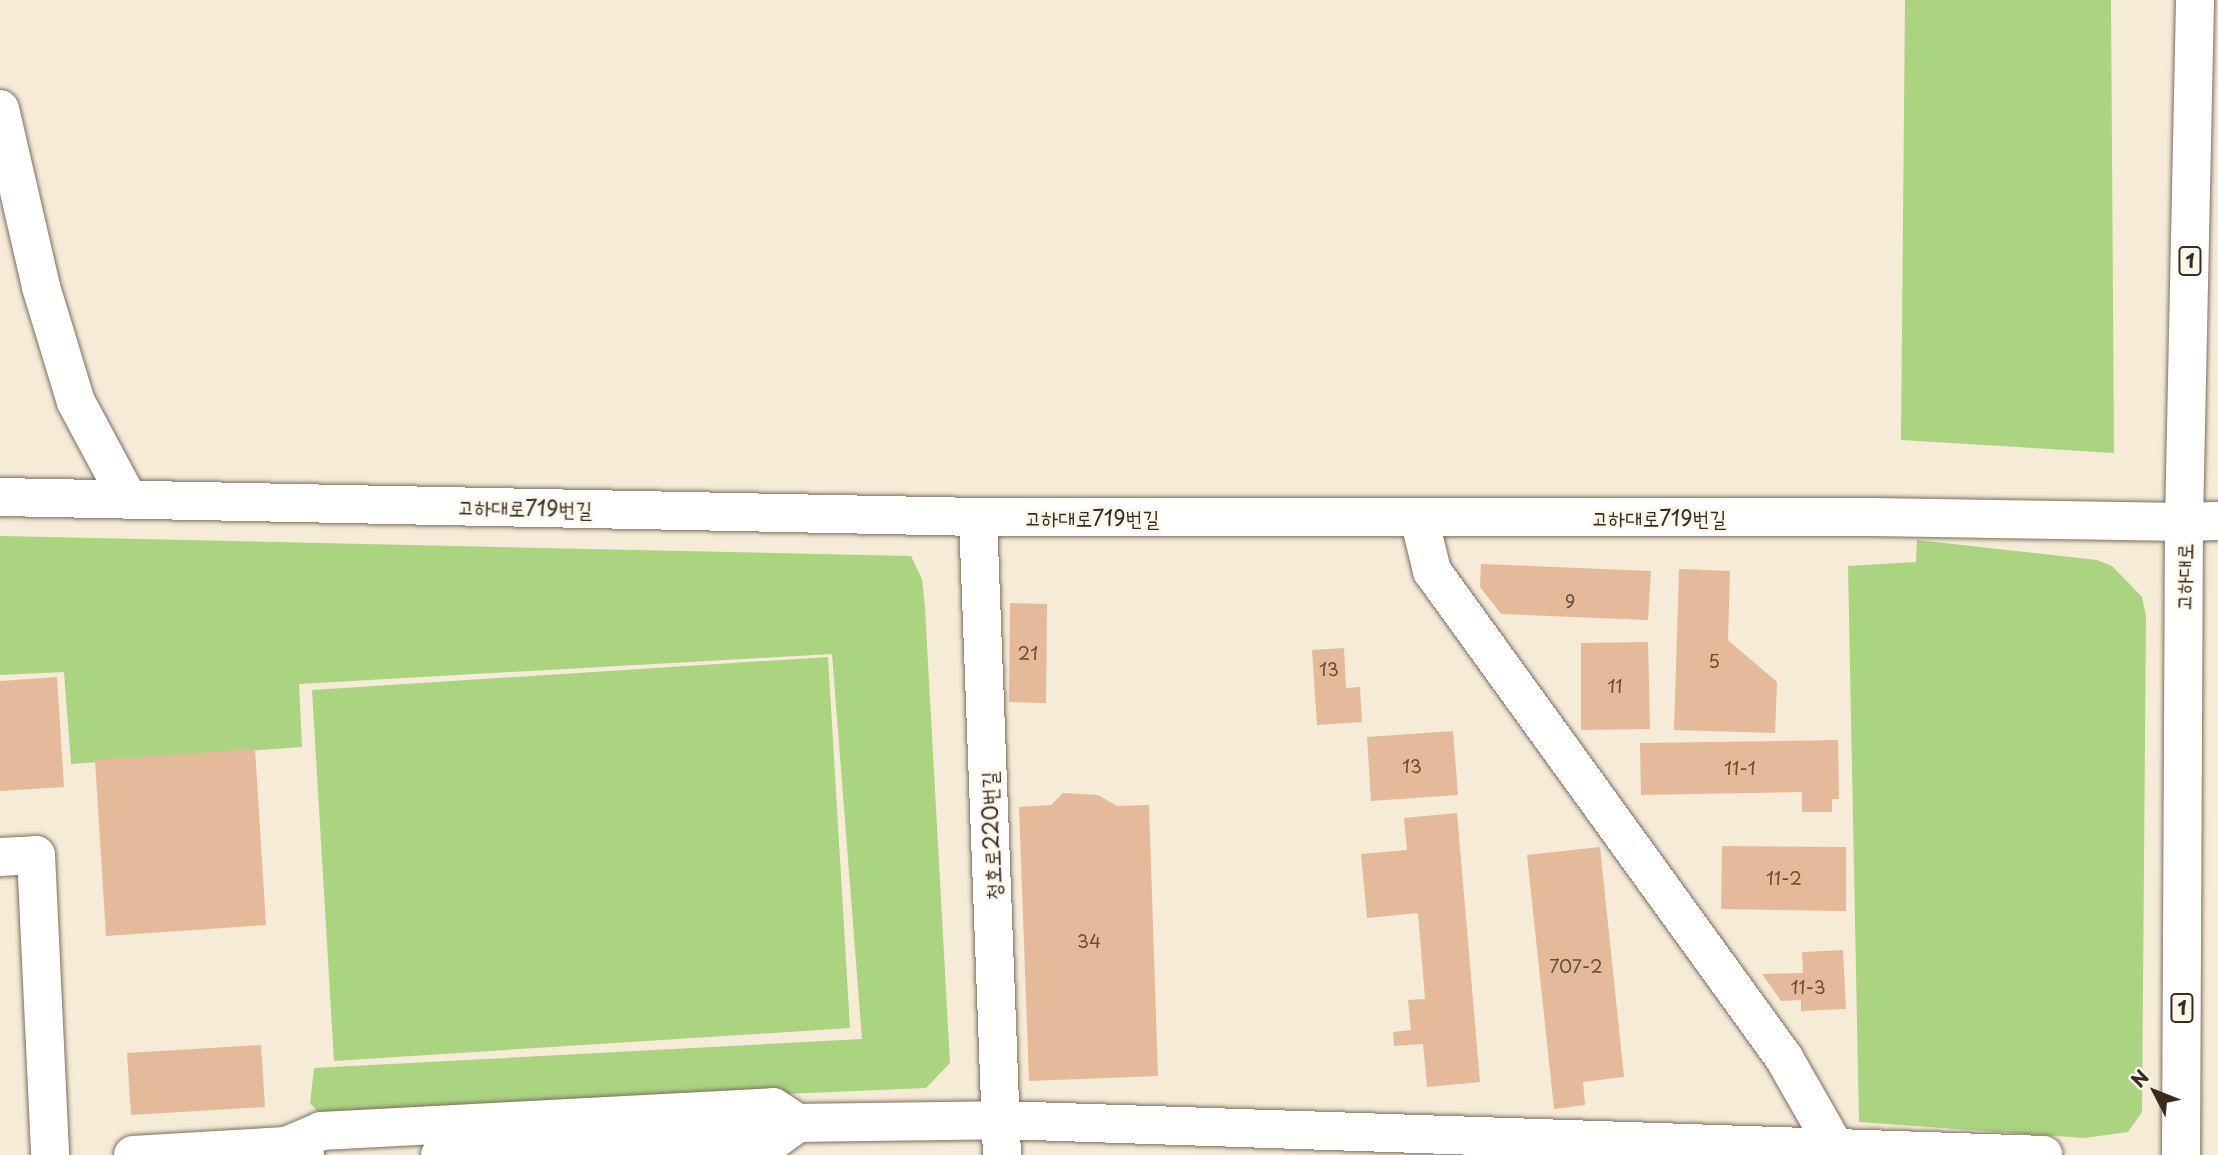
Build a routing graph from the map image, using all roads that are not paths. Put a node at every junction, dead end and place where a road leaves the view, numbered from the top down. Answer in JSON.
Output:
{"nodes":[{"id":1,"x":2195,"y":0,"type":"edge"},
{"id":2,"x":0,"y":109,"type":"edge"},
{"id":3,"x":0,"y":497,"type":"edge"},
{"id":4,"x":128,"y":499,"type":"junction"},
{"id":5,"x":978,"y":517,"type":"junction"},
{"id":6,"x":1419,"y":518,"type":"junction"},
{"id":7,"x":2201,"y":521,"type":"edge"},
{"id":8,"x":0,"y":857,"type":"edge"},
{"id":9,"x":798,"y":1123,"type":"junction"},
{"id":10,"x":1002,"y":1138,"type":"edge"},
{"id":11,"x":1836,"y":1149,"type":"junction"},
{"id":12,"x":292,"y":1152,"type":"edge"},
{"id":13,"x":50,"y":1155,"type":"edge"},
{"id":14,"x":133,"y":1155,"type":"edge"},
{"id":15,"x":440,"y":1155,"type":"edge"},
{"id":16,"x":2043,"y":1155,"type":"edge"},
{"id":17,"x":2181,"y":1155,"type":"edge"}],
"edges":[{"from":1,"to":7,"type":"street","name":"고하대로","number":"1"},
{"from":2,"to":4,"type":"street"},
{"from":3,"to":4,"type":"street","name":"고하대로719번길"},
{"from":4,"to":5,"type":"street","name":"고하대로719번길"},
{"from":5,"to":6,"type":"street","name":"고하대로719번길"},
{"from":5,"to":10,"type":"street","name":"청호로220번길"},
{"from":6,"to":7,"type":"street","name":"고하대로719번길"},
{"from":6,"to":11,"type":"street"},
{"from":7,"to":17,"type":"street","name":"고하대로","number":"1"},
{"from":8,"to":13,"type":"street"},
{"from":9,"to":10,"type":"street"},
{"from":9,"to":12,"type":"street"},
{"from":9,"to":15,"type":"street"},
{"from":10,"to":11,"type":"street"},
{"from":11,"to":16,"type":"street"},
{"from":12,"to":14,"type":"street"}]}
